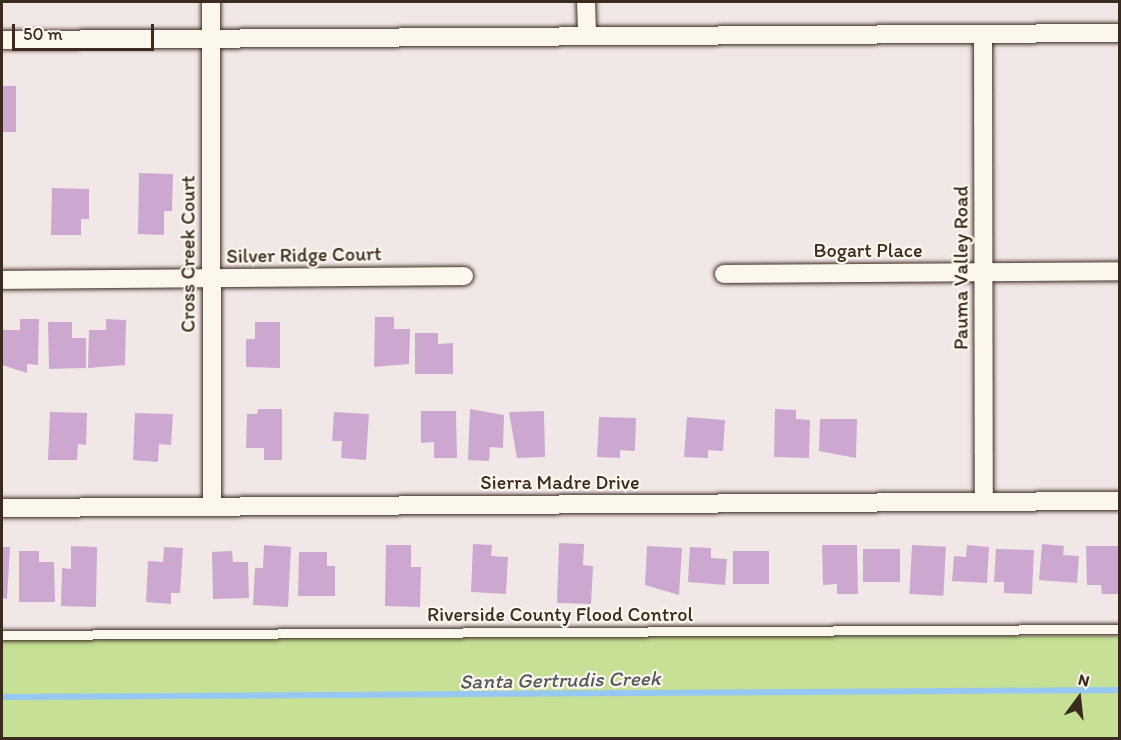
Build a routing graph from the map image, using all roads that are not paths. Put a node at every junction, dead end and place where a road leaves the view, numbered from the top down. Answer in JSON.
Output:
{"nodes":[{"id":1,"x":211,"y":2,"type":"edge"},
{"id":2,"x":586,"y":2,"type":"edge"},
{"id":3,"x":1119,"y":33,"type":"edge"},
{"id":4,"x":984,"y":34,"type":"junction"},
{"id":5,"x":587,"y":35,"type":"junction"},
{"id":6,"x":211,"y":39,"type":"junction"},
{"id":7,"x":2,"y":40,"type":"edge"},
{"id":8,"x":1119,"y":271,"type":"edge"},
{"id":9,"x":984,"y":272,"type":"junction"},
{"id":10,"x":724,"y":274,"type":"dead end"},
{"id":11,"x":464,"y":276,"type":"dead end"},
{"id":12,"x":210,"y":278,"type":"junction"},
{"id":13,"x":2,"y":280,"type":"edge"},
{"id":14,"x":1119,"y":501,"type":"edge"},
{"id":15,"x":984,"y":502,"type":"junction"},
{"id":16,"x":212,"y":506,"type":"junction"},
{"id":17,"x":2,"y":508,"type":"edge"},
{"id":18,"x":1119,"y":629,"type":"edge"},
{"id":19,"x":2,"y":635,"type":"edge"}],
"edges":[{"from":1,"to":6,"type":"street","name":"Cross Creek Court"},
{"from":2,"to":5,"type":"street"},
{"from":3,"to":4,"type":"street"},
{"from":4,"to":5,"type":"street"},
{"from":4,"to":9,"type":"street","name":"Pauma Valley Road"},
{"from":5,"to":6,"type":"street"},
{"from":6,"to":7,"type":"street"},
{"from":6,"to":12,"type":"street","name":"Cross Creek Court"},
{"from":8,"to":9,"type":"street","name":"Bogart Place"},
{"from":9,"to":10,"type":"street","name":"Bogart Place"},
{"from":9,"to":15,"type":"street","name":"Pauma Valley Road"},
{"from":11,"to":12,"type":"street","name":"Silver Ridge Court"},
{"from":12,"to":13,"type":"street","name":"Silver Ridge Court"},
{"from":12,"to":16,"type":"street","name":"Cross Creek Court"},
{"from":14,"to":15,"type":"street","name":"Sierra Madre Drive"},
{"from":15,"to":16,"type":"street","name":"Sierra Madre Drive"},
{"from":16,"to":17,"type":"street","name":"Sierra Madre Drive"},
{"from":18,"to":19,"type":"lane","name":"Riverside County Flood Control"}]}
